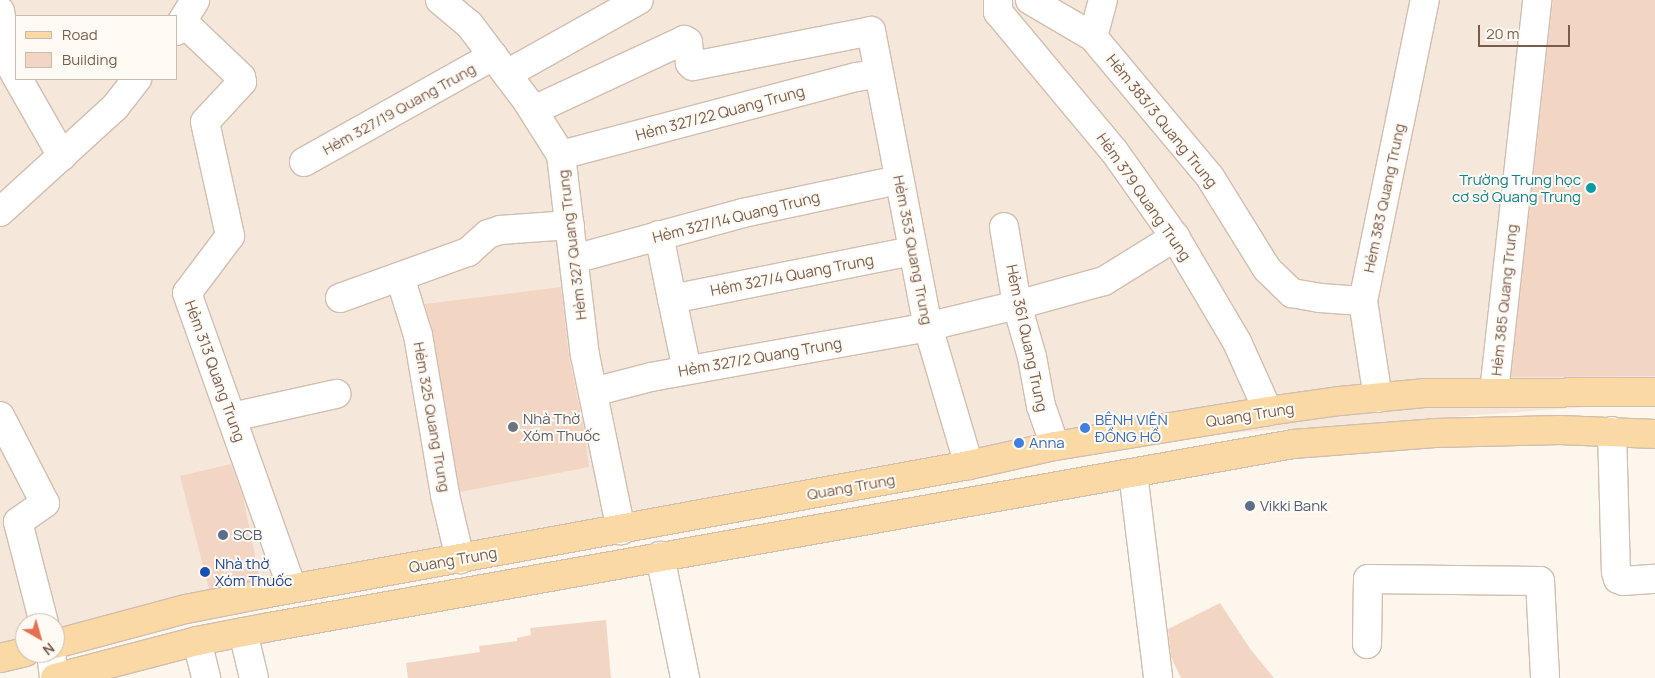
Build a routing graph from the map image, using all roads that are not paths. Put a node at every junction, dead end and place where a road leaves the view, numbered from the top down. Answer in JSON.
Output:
{"nodes":[{"id":1,"x":440,"y":0,"type":"edge"},
{"id":2,"x":639,"y":0,"type":"edge"},
{"id":3,"x":998,"y":0,"type":"edge"},
{"id":4,"x":1030,"y":0,"type":"edge"},
{"id":5,"x":1104,"y":0,"type":"edge"},
{"id":6,"x":1425,"y":0,"type":"edge"},
{"id":7,"x":1538,"y":0,"type":"edge"},
{"id":8,"x":0,"y":10,"type":"edge"},
{"id":9,"x":185,"y":18,"type":"edge"},
{"id":10,"x":1093,"y":37,"type":"junction"},
{"id":11,"x":500,"y":65,"type":"junction"},
{"id":12,"x":879,"y":73,"type":"junction"},
{"id":13,"x":15,"y":74,"type":"edge"},
{"id":14,"x":19,"y":80,"type":"edge"},
{"id":15,"x":136,"y":80,"type":"edge"},
{"id":16,"x":534,"y":110,"type":"junction"},
{"id":17,"x":62,"y":156,"type":"junction"},
{"id":18,"x":561,"y":156,"type":"junction"},
{"id":19,"x":304,"y":162,"type":"dead end"},
{"id":20,"x":898,"y":180,"type":"junction"},
{"id":21,"x":2,"y":207,"type":"edge"},
{"id":22,"x":570,"y":225,"type":"junction"},
{"id":23,"x":1004,"y":227,"type":"dead end"},
{"id":24,"x":659,"y":235,"type":"junction"},
{"id":25,"x":1175,"y":237,"type":"junction"},
{"id":26,"x":912,"y":251,"type":"junction"},
{"id":27,"x":574,"y":259,"type":"junction"},
{"id":28,"x":400,"y":277,"type":"junction"},
{"id":29,"x":340,"y":298,"type":"dead end"},
{"id":30,"x":672,"y":299,"type":"junction"},
{"id":31,"x":1363,"y":301,"type":"junction"},
{"id":32,"x":1017,"y":305,"type":"junction"},
{"id":33,"x":928,"y":327,"type":"junction"},
{"id":34,"x":687,"y":370,"type":"junction"},
{"id":35,"x":593,"y":392,"type":"junction"},
{"id":36,"x":1494,"y":392,"type":"junction"},
{"id":37,"x":1655,"y":392,"type":"edge"},
{"id":38,"x":336,"y":394,"type":"dead end"},
{"id":39,"x":1378,"y":398,"type":"junction"},
{"id":40,"x":1268,"y":411,"type":"junction"},
{"id":41,"x":0,"y":416,"type":"edge"},
{"id":42,"x":232,"y":417,"type":"junction"},
{"id":43,"x":1612,"y":431,"type":"junction"},
{"id":44,"x":1655,"y":434,"type":"edge"},
{"id":45,"x":1382,"y":437,"type":"junction"},
{"id":46,"x":1055,"y":446,"type":"junction"},
{"id":47,"x":969,"y":465,"type":"junction"},
{"id":48,"x":1133,"y":472,"type":"junction"},
{"id":49,"x":621,"y":530,"type":"junction"},
{"id":50,"x":660,"y":556,"type":"junction"},
{"id":51,"x":460,"y":559,"type":"junction"},
{"id":52,"x":1655,"y":579,"type":"edge"},
{"id":53,"x":292,"y":588,"type":"junction"},
{"id":54,"x":186,"y":609,"type":"junction"},
{"id":55,"x":41,"y":613,"type":"edge"},
{"id":56,"x":243,"y":632,"type":"junction"},
{"id":57,"x":65,"y":641,"type":"edge"},
{"id":58,"x":197,"y":641,"type":"junction"},
{"id":59,"x":1367,"y":644,"type":"dead end"},
{"id":60,"x":15,"y":654,"type":"edge"},
{"id":61,"x":0,"y":658,"type":"edge"},
{"id":62,"x":52,"y":663,"type":"edge"},
{"id":63,"x":54,"y":678,"type":"edge"},
{"id":64,"x":206,"y":678,"type":"edge"},
{"id":65,"x":254,"y":678,"type":"edge"},
{"id":66,"x":684,"y":678,"type":"edge"},
{"id":67,"x":1158,"y":678,"type":"edge"},
{"id":68,"x":1545,"y":678,"type":"edge"}],
"edges":[{"from":1,"to":11,"type":"street","name":"Hẻm 327 Quang Trung"},
{"from":2,"to":11,"type":"street","name":"Hẻm 327/19 Quang Trung"},
{"from":3,"to":25,"type":"street","name":"Hẻm 379 Quang Trung"},
{"from":4,"to":10,"type":"street","name":"Hẻm 383/3 Quang Trung"},
{"from":5,"to":10,"type":"street"},
{"from":6,"to":31,"type":"street","name":"Hẻm 383 Quang Trung"},
{"from":7,"to":36,"type":"street","name":"Hẻm 385 Quang Trung"},
{"from":8,"to":13,"type":"street"},
{"from":9,"to":42,"type":"street","name":"Hẻm 313 Quang Trung"},
{"from":10,"to":31,"type":"street","name":"Hẻm 383/3 Quang Trung"},
{"from":11,"to":16,"type":"street","name":"Hẻm 327 Quang Trung"},
{"from":11,"to":19,"type":"street","name":"Hẻm 327/19 Quang Trung"},
{"from":12,"to":16,"type":"street","name":"Hẻm 353 Quang Trung"},
{"from":12,"to":18,"type":"street","name":"Hẻm 327/22 Quang Trung"},
{"from":12,"to":20,"type":"street","name":"Hẻm 353 Quang Trung"},
{"from":14,"to":17,"type":"street"},
{"from":15,"to":17,"type":"street"},
{"from":16,"to":18,"type":"street","name":"Hẻm 327 Quang Trung"},
{"from":17,"to":21,"type":"street"},
{"from":18,"to":22,"type":"street","name":"Hẻm 327 Quang Trung"},
{"from":20,"to":24,"type":"street","name":"Hẻm 327/14 Quang Trung"},
{"from":20,"to":26,"type":"street","name":"Hẻm 353 Quang Trung"},
{"from":22,"to":27,"type":"street","name":"Hẻm 327 Quang Trung"},
{"from":22,"to":28,"type":"street"},
{"from":23,"to":32,"type":"street","name":"Hẻm 361 Quang Trung"},
{"from":24,"to":27,"type":"street","name":"Hẻm 327/14 Quang Trung"},
{"from":24,"to":30,"type":"street"},
{"from":25,"to":32,"type":"street","name":"Hẻm 327/2 Quang Trung"},
{"from":25,"to":40,"type":"street","name":"Hẻm 379 Quang Trung"},
{"from":26,"to":30,"type":"street","name":"Hẻm 327/4 Quang Trung"},
{"from":26,"to":33,"type":"street","name":"Hẻm 353 Quang Trung"},
{"from":27,"to":35,"type":"street","name":"Hẻm 327 Quang Trung"},
{"from":28,"to":29,"type":"street"},
{"from":28,"to":51,"type":"street","name":"Hẻm 325 Quang Trung"},
{"from":30,"to":34,"type":"street"},
{"from":31,"to":39,"type":"street","name":"Hẻm 383 Quang Trung"},
{"from":32,"to":33,"type":"street","name":"Hẻm 327/2 Quang Trung"},
{"from":32,"to":46,"type":"street","name":"Hẻm 361 Quang Trung"},
{"from":33,"to":34,"type":"street","name":"Hẻm 327/2 Quang Trung"},
{"from":33,"to":47,"type":"street","name":"Hẻm 353 Quang Trung"},
{"from":34,"to":35,"type":"street","name":"Hẻm 327/2 Quang Trung"},
{"from":35,"to":49,"type":"street","name":"Hẻm 327 Quang Trung"},
{"from":36,"to":37,"type":"main road","name":"Quang Trung"},
{"from":36,"to":39,"type":"main road","name":"Quang Trung"},
{"from":38,"to":42,"type":"street"},
{"from":39,"to":40,"type":"main road","name":"Quang Trung"},
{"from":39,"to":45,"type":"main road"},
{"from":40,"to":46,"type":"main road","name":"Quang Trung"},
{"from":41,"to":55,"type":"street"},
{"from":42,"to":53,"type":"street","name":"Hẻm 313 Quang Trung"},
{"from":43,"to":44,"type":"main road"},
{"from":43,"to":45,"type":"main road"},
{"from":43,"to":52,"type":"street"},
{"from":45,"to":48,"type":"main road"},
{"from":46,"to":47,"type":"main road","name":"Quang Trung"},
{"from":47,"to":49,"type":"main road","name":"Quang Trung"},
{"from":48,"to":50,"type":"main road"},
{"from":48,"to":67,"type":"street"},
{"from":49,"to":51,"type":"main road","name":"Quang Trung"},
{"from":50,"to":56,"type":"main road"},
{"from":50,"to":66,"type":"street"},
{"from":51,"to":53,"type":"main road","name":"Quang Trung"},
{"from":53,"to":54,"type":"main road","name":"Quang Trung"},
{"from":54,"to":57,"type":"main road","name":"Quang Trung"},
{"from":54,"to":58,"type":"main road"},
{"from":56,"to":58,"type":"main road"},
{"from":56,"to":65,"type":"street"},
{"from":58,"to":63,"type":"main road"},
{"from":58,"to":64,"type":"street"},
{"from":59,"to":68,"type":"street"},
{"from":60,"to":61,"type":"main road"},
{"from":62,"to":63,"type":"street"}]}
